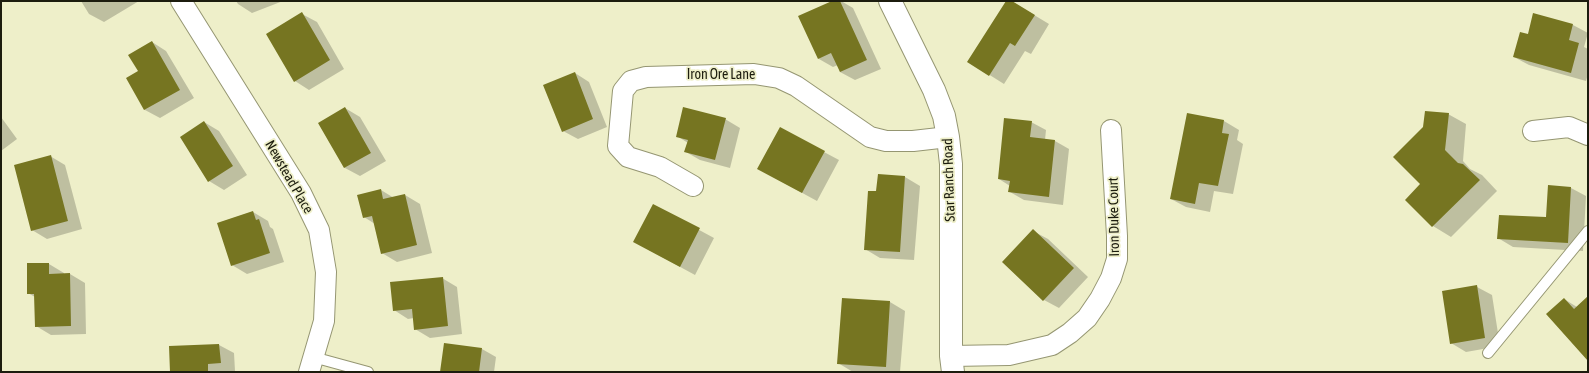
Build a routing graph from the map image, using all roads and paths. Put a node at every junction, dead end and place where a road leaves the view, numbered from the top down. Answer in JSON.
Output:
{"nodes":[{"id":1,"x":181,"y":1,"type":"edge"},
{"id":2,"x":890,"y":1,"type":"edge"},
{"id":3,"x":1111,"y":130,"type":"dead end"},
{"id":4,"x":1533,"y":131,"type":"dead end"},
{"id":5,"x":1588,"y":135,"type":"edge"},
{"id":6,"x":948,"y":137,"type":"junction"},
{"id":7,"x":694,"y":186,"type":"dead end"},
{"id":8,"x":1588,"y":231,"type":"edge"},
{"id":9,"x":1488,"y":353,"type":"dead end"},
{"id":10,"x":311,"y":364,"type":"edge"},
{"id":11,"x":952,"y":364,"type":"edge"},
{"id":12,"x":368,"y":372,"type":"edge"}],
"edges":[{"from":1,"to":10,"type":"street","name":"Newstead Place"},
{"from":2,"to":6,"type":"street","name":"Star Ranch Road"},
{"from":3,"to":11,"type":"street","name":"Iron Duke Court"},
{"from":4,"to":5,"type":"street"},
{"from":6,"to":7,"type":"street","name":"Iron Ore Lane"},
{"from":6,"to":11,"type":"street","name":"Star Ranch Road"},
{"from":8,"to":9,"type":"lane"},
{"from":10,"to":12,"type":"lane"}]}
